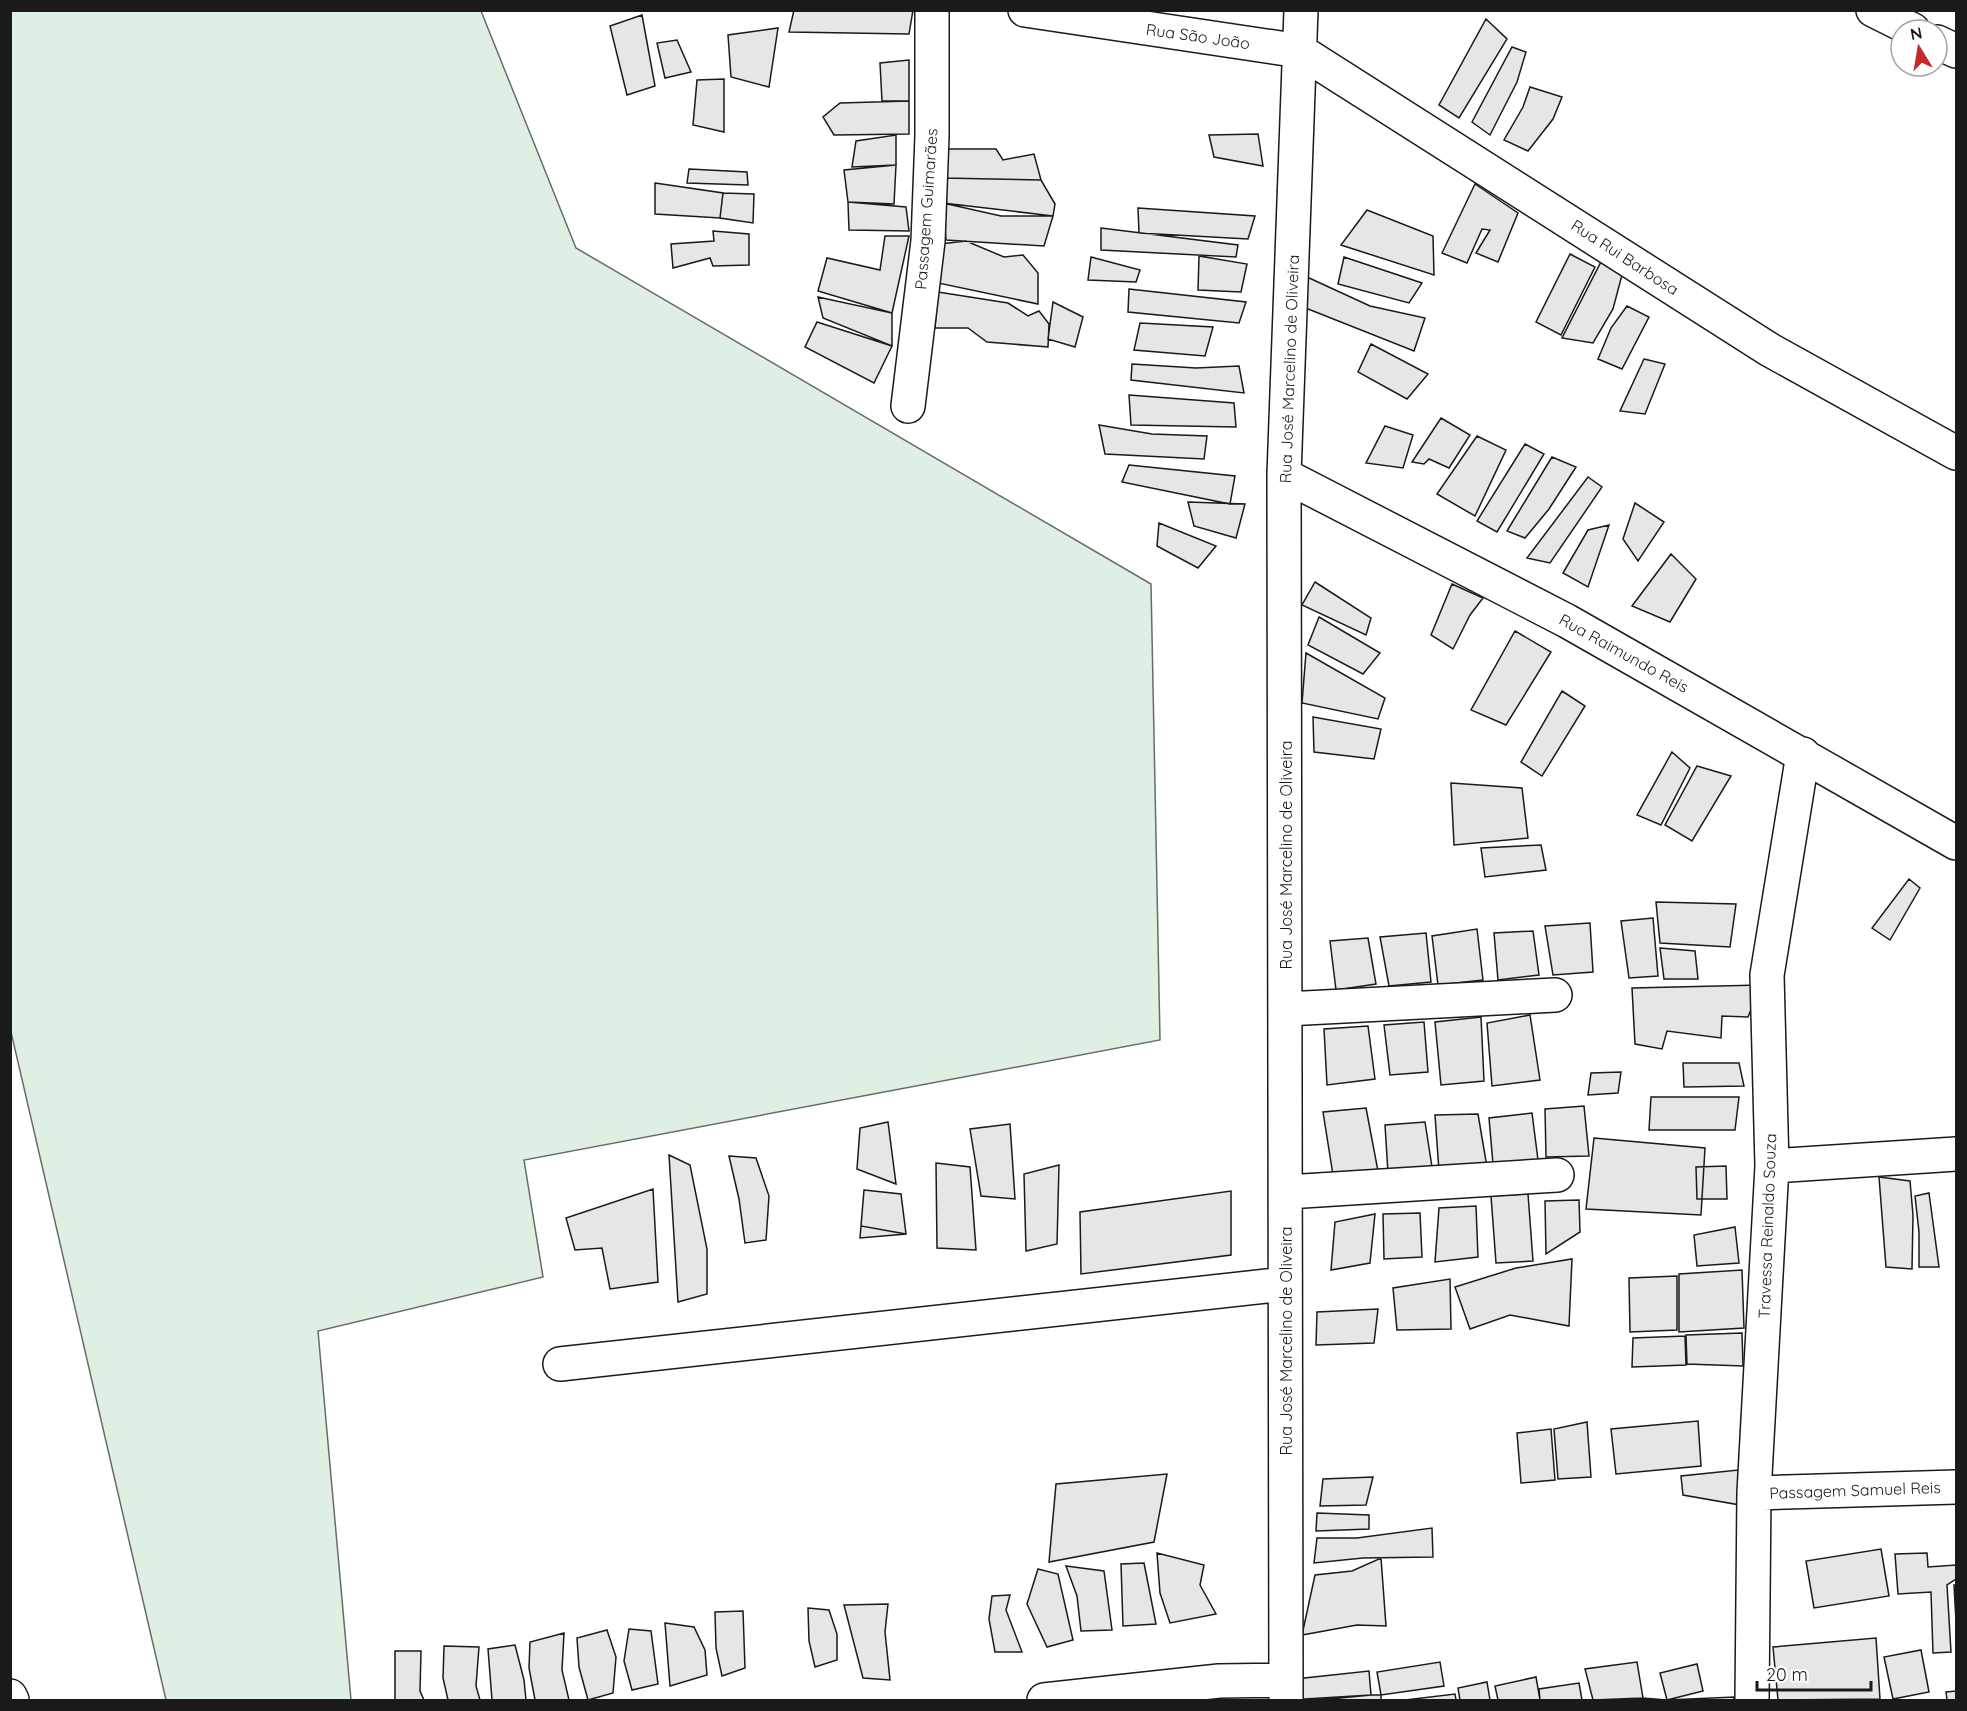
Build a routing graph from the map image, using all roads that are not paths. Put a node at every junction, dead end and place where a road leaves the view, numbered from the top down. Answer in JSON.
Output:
{"nodes":[{"id":1,"x":932,"y":10,"type":"edge"},
{"id":2,"x":1025,"y":10,"type":"edge"},
{"id":3,"x":1301,"y":10,"type":"edge"},
{"id":4,"x":1873,"y":10,"type":"edge"},
{"id":5,"x":1889,"y":18,"type":"edge"},
{"id":6,"x":1300,"y":51,"type":"junction"},
{"id":7,"x":908,"y":406,"type":"dead end"},
{"id":8,"x":1956,"y":453,"type":"edge"},
{"id":9,"x":1284,"y":475,"type":"junction"},
{"id":10,"x":1803,"y":754,"type":"junction"},
{"id":11,"x":1956,"y":843,"type":"edge"},
{"id":12,"x":1555,"y":995,"type":"dead end"},
{"id":13,"x":1286,"y":1009,"type":"junction"},
{"id":14,"x":1956,"y":1154,"type":"edge"},
{"id":15,"x":1772,"y":1166,"type":"junction"},
{"id":16,"x":1557,"y":1175,"type":"dead end"},
{"id":17,"x":1287,"y":1192,"type":"junction"},
{"id":18,"x":1285,"y":1284,"type":"junction"},
{"id":19,"x":560,"y":1365,"type":"dead end"},
{"id":20,"x":1956,"y":1487,"type":"edge"},
{"id":21,"x":1754,"y":1493,"type":"junction"},
{"id":22,"x":1286,"y":1690,"type":"edge"},
{"id":23,"x":10,"y":1696,"type":"edge"},
{"id":24,"x":12,"y":1701,"type":"edge"},
{"id":25,"x":1044,"y":1701,"type":"edge"},
{"id":26,"x":1752,"y":1701,"type":"edge"}],
"edges":[{"from":1,"to":7,"type":"street","name":"Passagem Guimarães"},
{"from":2,"to":6,"type":"street","name":"Rua São João"},
{"from":3,"to":6,"type":"street","name":"Rua José Marcelino de Oliveira"},
{"from":4,"to":5,"type":"street"},
{"from":6,"to":8,"type":"street","name":"Rua Rui Barbosa"},
{"from":6,"to":9,"type":"street","name":"Rua José Marcelino de Oliveira"},
{"from":9,"to":10,"type":"street","name":"Rua Raimundo Reis"},
{"from":9,"to":13,"type":"street","name":"Rua José Marcelino de Oliveira"},
{"from":10,"to":11,"type":"street","name":"Rua Raimundo Reis"},
{"from":10,"to":15,"type":"street","name":"Travessa Reinaldo Souza"},
{"from":12,"to":13,"type":"street"},
{"from":13,"to":17,"type":"street","name":"Rua José Marcelino de Oliveira"},
{"from":14,"to":15,"type":"street"},
{"from":15,"to":21,"type":"street","name":"Travessa Reinaldo Souza"},
{"from":16,"to":17,"type":"street"},
{"from":17,"to":18,"type":"street","name":"Rua José Marcelino de Oliveira"},
{"from":18,"to":19,"type":"street"},
{"from":18,"to":22,"type":"street","name":"Rua José Marcelino de Oliveira"},
{"from":20,"to":21,"type":"street","name":"Passagem Samuel Reis"},
{"from":21,"to":26,"type":"street","name":"Travessa Reinaldo Souza"},
{"from":22,"to":25,"type":"street"},
{"from":23,"to":24,"type":"street"}]}
